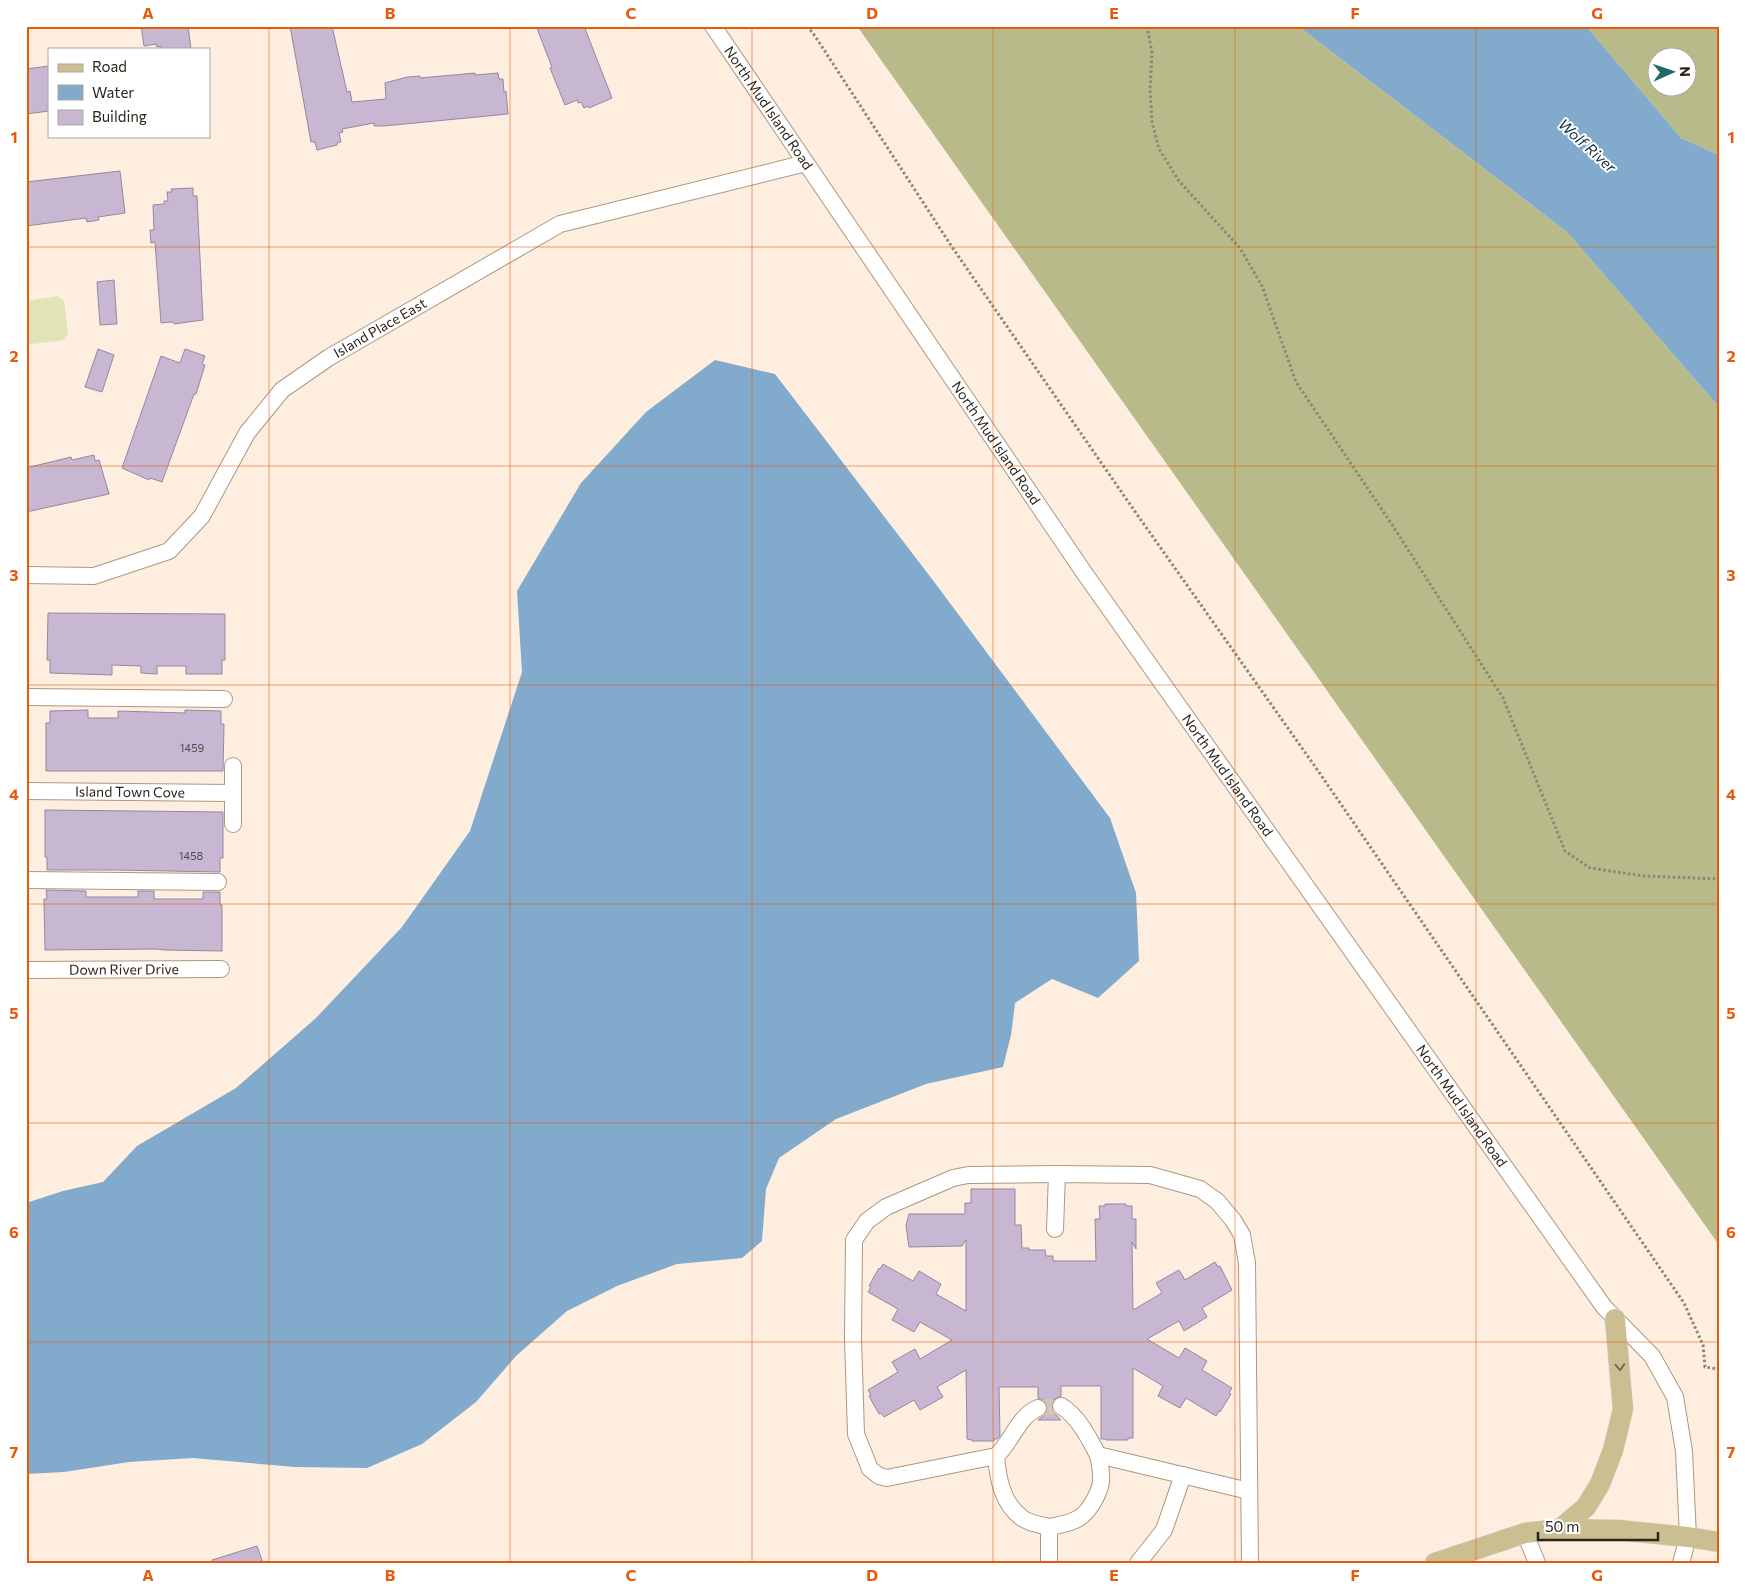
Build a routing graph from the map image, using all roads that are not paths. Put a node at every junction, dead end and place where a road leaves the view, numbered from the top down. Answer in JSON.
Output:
{"nodes":[{"id":1,"x":713,"y":26,"type":"edge"},
{"id":2,"x":806,"y":163,"type":"junction"},
{"id":3,"x":26,"y":575,"type":"edge"},
{"id":4,"x":26,"y":697,"type":"edge"},
{"id":5,"x":224,"y":699,"type":"dead end"},
{"id":6,"x":233,"y":766,"type":"dead end"},
{"id":7,"x":26,"y":791,"type":"edge"},
{"id":8,"x":233,"y":793,"type":"junction"},
{"id":9,"x":233,"y":824,"type":"dead end"},
{"id":10,"x":26,"y":880,"type":"edge"},
{"id":11,"x":218,"y":882,"type":"dead end"},
{"id":12,"x":26,"y":970,"type":"edge"},
{"id":13,"x":221,"y":970,"type":"dead end"},
{"id":14,"x":1057,"y":1174,"type":"junction"},
{"id":15,"x":1055,"y":1228,"type":"dead end"},
{"id":16,"x":1615,"y":1318,"type":"junction"},
{"id":17,"x":1061,"y":1406,"type":"dead end"},
{"id":18,"x":1038,"y":1408,"type":"tunnel mouth"},
{"id":19,"x":1098,"y":1455,"type":"junction"},
{"id":20,"x":996,"y":1456,"type":"junction"},
{"id":21,"x":1183,"y":1475,"type":"junction"},
{"id":22,"x":1249,"y":1491,"type":"junction"},
{"id":23,"x":1048,"y":1527,"type":"junction"},
{"id":24,"x":1560,"y":1529,"type":"junction"},
{"id":25,"x":1525,"y":1533,"type":"junction"},
{"id":26,"x":1688,"y":1537,"type":"junction"},
{"id":27,"x":1719,"y":1542,"type":"edge"},
{"id":28,"x":1049,"y":1563,"type":"edge"},
{"id":29,"x":1138,"y":1563,"type":"edge"},
{"id":30,"x":1250,"y":1563,"type":"edge"},
{"id":31,"x":1435,"y":1563,"type":"edge"},
{"id":32,"x":1537,"y":1563,"type":"edge"},
{"id":33,"x":1681,"y":1563,"type":"edge"}],
"edges":[{"from":1,"to":2,"type":"street","name":"North Mud Island Road"},
{"from":2,"to":3,"type":"street","name":"Island Place East"},
{"from":2,"to":16,"type":"street","name":"North Mud Island Road"},
{"from":4,"to":5,"type":"street"},
{"from":6,"to":8,"type":"street"},
{"from":7,"to":8,"type":"street","name":"Island Town Cove"},
{"from":8,"to":9,"type":"street"},
{"from":10,"to":11,"type":"street"},
{"from":12,"to":13,"type":"street","name":"Down River Drive"},
{"from":14,"to":15,"type":"street"},
{"from":14,"to":20,"type":"street"},
{"from":14,"to":22,"type":"street"},
{"from":16,"to":24,"type":"main road","one_way":true},
{"from":16,"to":26,"type":"street","name":"North Mud Island Road"},
{"from":17,"to":19,"type":"street"},
{"from":18,"to":20,"type":"street"},
{"from":19,"to":21,"type":"street"},
{"from":19,"to":23,"type":"street"},
{"from":20,"to":23,"type":"street"},
{"from":21,"to":22,"type":"street"},
{"from":21,"to":29,"type":"street"},
{"from":22,"to":30,"type":"street"},
{"from":23,"to":28,"type":"street"},
{"from":24,"to":25,"type":"main road"},
{"from":24,"to":26,"type":"main road"},
{"from":25,"to":31,"type":"main road"},
{"from":25,"to":32,"type":"street"},
{"from":26,"to":27,"type":"main road"},
{"from":26,"to":33,"type":"street","name":"North Mud Island Road"}]}
